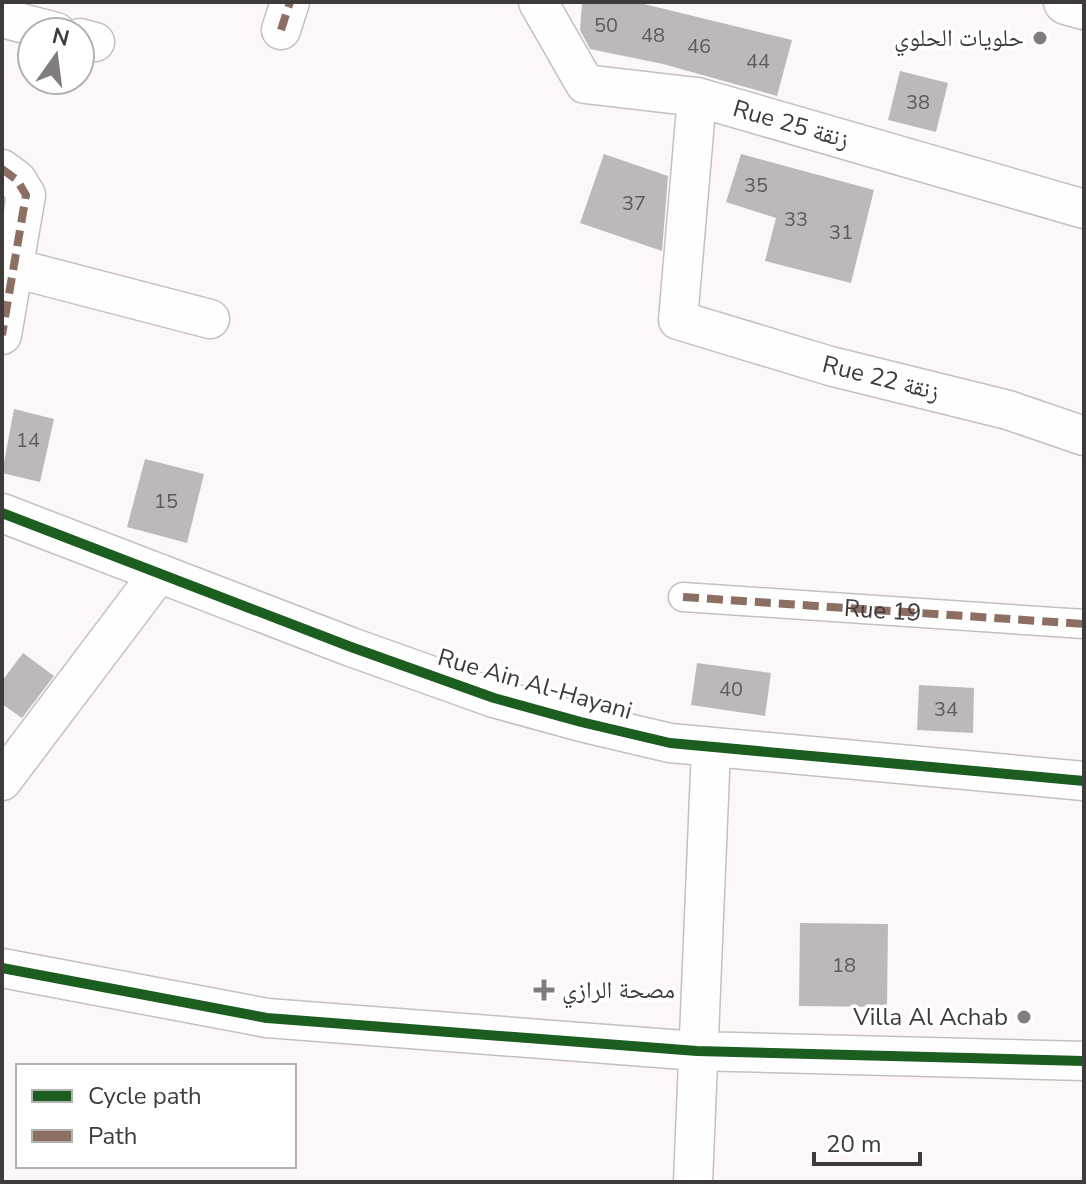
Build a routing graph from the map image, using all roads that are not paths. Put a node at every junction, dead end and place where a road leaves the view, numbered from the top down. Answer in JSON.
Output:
{"nodes":[{"id":1,"x":538,"y":2,"type":"edge"},
{"id":2,"x":1066,"y":2,"type":"edge"},
{"id":3,"x":1084,"y":7,"type":"edge"},
{"id":4,"x":697,"y":97,"type":"junction"},
{"id":5,"x":2,"y":169,"type":"edge"},
{"id":6,"x":1084,"y":209,"type":"edge"},
{"id":7,"x":14,"y":268,"type":"junction"},
{"id":8,"x":210,"y":319,"type":"dead end"},
{"id":9,"x":2,"y":335,"type":"edge"},
{"id":10,"x":1084,"y":436,"type":"edge"},
{"id":11,"x":2,"y":513,"type":"edge"},
{"id":12,"x":159,"y":573,"type":"junction"},
{"id":13,"x":683,"y":597,"type":"dead end"},
{"id":14,"x":1084,"y":624,"type":"edge"},
{"id":15,"x":711,"y":748,"type":"junction"},
{"id":16,"x":2,"y":781,"type":"edge"},
{"id":17,"x":1084,"y":781,"type":"edge"},
{"id":18,"x":2,"y":968,"type":"edge"},
{"id":19,"x":697,"y":1051,"type":"junction"},
{"id":20,"x":1084,"y":1061,"type":"edge"},
{"id":21,"x":693,"y":1182,"type":"edge"}],
"edges":[{"from":1,"to":4,"type":"street","name":"Rue 25 زنقة"},
{"from":2,"to":3,"type":"main road"},
{"from":4,"to":6,"type":"street","name":"Rue 25 زنقة"},
{"from":4,"to":10,"type":"street","name":"Rue 22 زنقة"},
{"from":5,"to":7,"type":"street"},
{"from":7,"to":8,"type":"street"},
{"from":7,"to":9,"type":"street"},
{"from":11,"to":12,"type":"street","name":"Rue Ain Al-Hayani"},
{"from":12,"to":15,"type":"street","name":"Rue Ain Al-Hayani"},
{"from":12,"to":16,"type":"street"},
{"from":13,"to":14,"type":"street","name":"Rue 19"},
{"from":15,"to":17,"type":"street","name":"Rue Ain Al-Hayani"},
{"from":15,"to":19,"type":"street"},
{"from":18,"to":19,"type":"street"},
{"from":19,"to":20,"type":"street"},
{"from":19,"to":21,"type":"street"}]}
